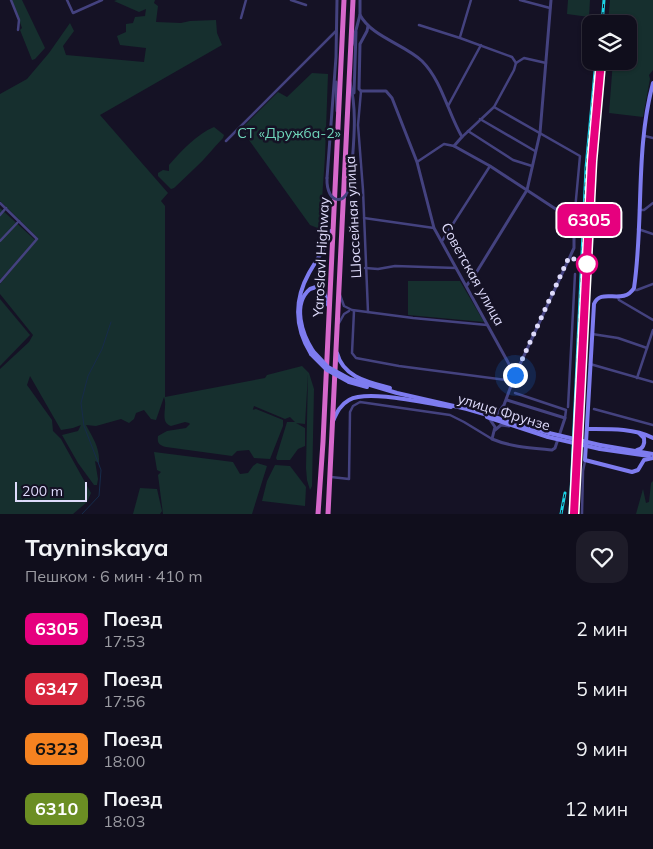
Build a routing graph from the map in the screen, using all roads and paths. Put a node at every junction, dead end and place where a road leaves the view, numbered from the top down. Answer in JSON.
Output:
{"nodes":[{"id":1,"x":11,"y":0,"type":"edge"},
{"id":2,"x":67,"y":0,"type":"edge"},
{"id":3,"x":102,"y":0,"type":"edge"},
{"id":4,"x":246,"y":0,"type":"edge"},
{"id":5,"x":291,"y":0,"type":"edge"},
{"id":6,"x":337,"y":0,"type":"edge"},
{"id":7,"x":344,"y":0,"type":"edge"},
{"id":8,"x":353,"y":0,"type":"edge"},
{"id":9,"x":360,"y":0,"type":"edge"},
{"id":10,"x":471,"y":0,"type":"edge"},
{"id":11,"x":520,"y":0,"type":"edge"},
{"id":12,"x":550,"y":0,"type":"edge"},
{"id":13,"x":306,"y":5,"type":"dead end"},
{"id":14,"x":550,"y":8,"type":"junction"},
{"id":15,"x":360,"y":15,"type":"junction"},
{"id":16,"x":241,"y":18,"type":"dead end"},
{"id":17,"x":418,"y":25,"type":"dead end"},
{"id":18,"x":368,"y":27,"type":"junction"},
{"id":19,"x":18,"y":30,"type":"dead end"},
{"id":20,"x":356,"y":30,"type":"junction"},
{"id":21,"x":337,"y":31,"type":"junction"},
{"id":22,"x":460,"y":38,"type":"junction"},
{"id":23,"x":336,"y":40,"type":"junction"},
{"id":24,"x":327,"y":41,"type":"junction"},
{"id":25,"x":481,"y":45,"type":"junction"},
{"id":26,"x":351,"y":50,"type":"junction"},
{"id":27,"x":336,"y":57,"type":"junction"},
{"id":28,"x":516,"y":63,"type":"junction"},
{"id":29,"x":546,"y":63,"type":"junction"},
{"id":30,"x":350,"y":79,"type":"junction"},
{"id":31,"x":653,"y":83,"type":"edge"},
{"id":32,"x":361,"y":92,"type":"junction"},
{"id":33,"x":354,"y":99,"type":"junction"},
{"id":34,"x":448,"y":106,"type":"junction"},
{"id":35,"x":494,"y":107,"type":"junction"},
{"id":36,"x":480,"y":119,"type":"junction"},
{"id":37,"x":339,"y":123,"type":"junction"},
{"id":38,"x":468,"y":131,"type":"junction"},
{"id":39,"x":540,"y":133,"type":"junction"},
{"id":40,"x":645,"y":136,"type":"junction"},
{"id":41,"x":461,"y":137,"type":"junction"},
{"id":42,"x":653,"y":138,"type":"edge"},
{"id":43,"x":226,"y":141,"type":"dead end"},
{"id":44,"x":454,"y":146,"type":"junction"},
{"id":45,"x":536,"y":152,"type":"junction"},
{"id":46,"x":417,"y":162,"type":"junction"},
{"id":47,"x":490,"y":166,"type":"junction"},
{"id":48,"x":532,"y":167,"type":"junction"},
{"id":49,"x":528,"y":190,"type":"junction"},
{"id":50,"x":0,"y":203,"type":"edge"},
{"id":51,"x":653,"y":204,"type":"edge"},
{"id":52,"x":6,"y":208,"type":"junction"},
{"id":53,"x":639,"y":210,"type":"junction"},
{"id":54,"x":334,"y":214,"type":"junction"},
{"id":55,"x":0,"y":215,"type":"edge"},
{"id":56,"x":364,"y":218,"type":"junction"},
{"id":57,"x":19,"y":221,"type":"junction"},
{"id":58,"x":574,"y":221,"type":"junction"},
{"id":59,"x":434,"y":228,"type":"junction"},
{"id":60,"x":638,"y":229,"type":"junction"},
{"id":61,"x":653,"y":234,"type":"edge"},
{"id":62,"x":0,"y":241,"type":"edge"},
{"id":63,"x":442,"y":241,"type":"junction"},
{"id":64,"x":365,"y":268,"type":"junction"},
{"id":65,"x":457,"y":268,"type":"junction"},
{"id":66,"x":575,"y":274,"type":"dead end"},
{"id":67,"x":0,"y":282,"type":"edge"},
{"id":68,"x":653,"y":284,"type":"edge"},
{"id":69,"x":467,"y":285,"type":"junction"},
{"id":70,"x":633,"y":290,"type":"junction"},
{"id":71,"x":339,"y":293,"type":"junction"},
{"id":72,"x":618,"y":298,"type":"junction"},
{"id":73,"x":353,"y":310,"type":"junction"},
{"id":74,"x":368,"y":312,"type":"junction"},
{"id":75,"x":329,"y":318,"type":"junction"},
{"id":76,"x":653,"y":320,"type":"edge"},
{"id":77,"x":338,"y":324,"type":"junction"},
{"id":78,"x":489,"y":326,"type":"junction"},
{"id":79,"x":653,"y":330,"type":"edge"},
{"id":80,"x":592,"y":334,"type":"junction"},
{"id":81,"x":647,"y":348,"type":"junction"},
{"id":82,"x":337,"y":350,"type":"junction"},
{"id":83,"x":312,"y":353,"type":"junction"},
{"id":84,"x":590,"y":364,"type":"junction"},
{"id":85,"x":515,"y":375,"type":"junction"},
{"id":86,"x":638,"y":378,"type":"junction"},
{"id":87,"x":513,"y":381,"type":"junction"},
{"id":88,"x":653,"y":382,"type":"edge"},
{"id":89,"x":515,"y":393,"type":"dead end"},
{"id":90,"x":506,"y":400,"type":"junction"},
{"id":91,"x":452,"y":406,"type":"junction"},
{"id":92,"x":504,"y":406,"type":"junction"},
{"id":93,"x":567,"y":408,"type":"junction"},
{"id":94,"x":594,"y":409,"type":"dead end"},
{"id":95,"x":487,"y":416,"type":"junction"},
{"id":96,"x":564,"y":418,"type":"junction"},
{"id":97,"x":333,"y":421,"type":"junction"},
{"id":98,"x":513,"y":424,"type":"junction"},
{"id":99,"x":653,"y":425,"type":"edge"},
{"id":100,"x":587,"y":429,"type":"junction"},
{"id":101,"x":494,"y":431,"type":"junction"},
{"id":102,"x":637,"y":432,"type":"junction"},
{"id":103,"x":653,"y":438,"type":"edge"},
{"id":104,"x":492,"y":439,"type":"junction"},
{"id":105,"x":630,"y":452,"type":"junction"},
{"id":106,"x":653,"y":456,"type":"edge"},
{"id":107,"x":585,"y":460,"type":"junction"},
{"id":108,"x":640,"y":467,"type":"junction"},
{"id":109,"x":330,"y":477,"type":"junction"},
{"id":110,"x":318,"y":514,"type":"edge"},
{"id":111,"x":328,"y":514,"type":"edge"},
{"id":112,"x":582,"y":514,"type":"edge"}],
"edges":[{"from":1,"to":19,"type":"street"},
{"from":2,"to":3,"type":"street"},
{"from":4,"to":16,"type":"street"},
{"from":5,"to":13,"type":"street"},
{"from":6,"to":21,"type":"street"},
{"from":7,"to":37,"type":"highway","name":"Yaroslavl Highway"},
{"from":8,"to":26,"type":"highway","name":"Yaroslavl Highway"},
{"from":9,"to":15,"type":"street"},
{"from":10,"to":22,"type":"street"},
{"from":11,"to":14,"type":"street"},
{"from":12,"to":14,"type":"street"},
{"from":14,"to":29,"type":"street"},
{"from":15,"to":18,"type":"street"},
{"from":15,"to":20,"type":"street"},
{"from":17,"to":22,"type":"street"},
{"from":18,"to":20,"type":"street"},
{"from":18,"to":32,"type":"street"},
{"from":18,"to":34,"type":"street"},
{"from":20,"to":26,"type":"street"},
{"from":20,"to":33,"type":"street"},
{"from":21,"to":23,"type":"street"},
{"from":21,"to":24,"type":"street"},
{"from":22,"to":25,"type":"street"},
{"from":23,"to":24,"type":"street"},
{"from":23,"to":27,"type":"street"},
{"from":24,"to":43,"type":"street"},
{"from":25,"to":28,"type":"street"},
{"from":25,"to":34,"type":"street"},
{"from":26,"to":30,"type":"highway","name":"Yaroslavl Highway"},
{"from":27,"to":33,"type":"street","bridge":true},
{"from":27,"to":37,"type":"street"},
{"from":28,"to":29,"type":"street"},
{"from":28,"to":35,"type":"street"},
{"from":29,"to":39,"type":"street"},
{"from":30,"to":33,"type":"street"},
{"from":30,"to":71,"type":"highway","name":"Yaroslavl Highway"},
{"from":31,"to":40,"type":"main road"},
{"from":32,"to":46,"type":"street","name":"Советская улица"},
{"from":32,"to":56,"type":"street","name":"Шоссейная улица"},
{"from":34,"to":41,"type":"street"},
{"from":35,"to":36,"type":"street"},
{"from":35,"to":39,"type":"street"},
{"from":36,"to":38,"type":"street"},
{"from":36,"to":45,"type":"street"},
{"from":37,"to":54,"type":"highway","name":"Yaroslavl Highway"},
{"from":38,"to":41,"type":"street"},
{"from":38,"to":48,"type":"street"},
{"from":39,"to":45,"type":"street"},
{"from":39,"to":58,"type":"street"},
{"from":40,"to":42,"type":"street"},
{"from":40,"to":53,"type":"main road"},
{"from":41,"to":44,"type":"street"},
{"from":44,"to":46,"type":"street"},
{"from":44,"to":47,"type":"street"},
{"from":45,"to":48,"type":"street"},
{"from":46,"to":59,"type":"street","name":"Советская улица"},
{"from":47,"to":49,"type":"street"},
{"from":47,"to":63,"type":"street"},
{"from":48,"to":49,"type":"street"},
{"from":49,"to":58,"type":"street"},
{"from":49,"to":69,"type":"street"},
{"from":50,"to":52,"type":"street"},
{"from":51,"to":53,"type":"street"},
{"from":52,"to":55,"type":"street"},
{"from":52,"to":57,"type":"street"},
{"from":53,"to":60,"type":"main road"},
{"from":54,"to":75,"type":"highway","name":"Yaroslavl Highway"},
{"from":54,"to":83,"type":"main road"},
{"from":56,"to":59,"type":"street"},
{"from":56,"to":64,"type":"street","name":"Шоссейная улица"},
{"from":57,"to":62,"type":"street"},
{"from":57,"to":67,"type":"street"},
{"from":58,"to":85,"type":"street"},
{"from":59,"to":63,"type":"street","name":"Советская улица"},
{"from":60,"to":61,"type":"street"},
{"from":60,"to":70,"type":"main road"},
{"from":63,"to":65,"type":"street","name":"Советская улица"},
{"from":64,"to":65,"type":"street"},
{"from":64,"to":74,"type":"street","name":"Шоссейная улица"},
{"from":65,"to":69,"type":"street","name":"Советская улица"},
{"from":66,"to":93,"type":"street"},
{"from":68,"to":70,"type":"street"},
{"from":69,"to":78,"type":"street","name":"Советская улица"},
{"from":70,"to":72,"type":"main road"},
{"from":71,"to":73,"type":"street"},
{"from":71,"to":77,"type":"highway","name":"Yaroslavl Highway"},
{"from":72,"to":76,"type":"street"},
{"from":72,"to":80,"type":"main road"},
{"from":73,"to":74,"type":"street"},
{"from":73,"to":77,"type":"street"},
{"from":73,"to":87,"type":"street"},
{"from":74,"to":78,"type":"street"},
{"from":75,"to":83,"type":"main road"},
{"from":75,"to":110,"type":"highway","name":"Yaroslavl Highway"},
{"from":77,"to":82,"type":"highway","name":"Yaroslavl Highway"},
{"from":78,"to":85,"type":"street","name":"Советская улица"},
{"from":79,"to":81,"type":"street"},
{"from":80,"to":81,"type":"street"},
{"from":80,"to":84,"type":"main road"},
{"from":81,"to":86,"type":"street"},
{"from":82,"to":91,"type":"main road"},
{"from":82,"to":97,"type":"highway","name":"Yaroslavl Highway"},
{"from":83,"to":91,"type":"main road","name":"улица Фрунзе","bridge":true},
{"from":84,"to":86,"type":"street"},
{"from":84,"to":100,"type":"main road"},
{"from":85,"to":87,"type":"street"},
{"from":86,"to":88,"type":"street"},
{"from":87,"to":90,"type":"street"},
{"from":89,"to":93,"type":"street"},
{"from":90,"to":92,"type":"street"},
{"from":90,"to":96,"type":"street"},
{"from":91,"to":95,"type":"main road","name":"улица Фрунзе"},
{"from":91,"to":97,"type":"main road"},
{"from":92,"to":95,"type":"street"},
{"from":92,"to":98,"type":"street"},
{"from":93,"to":96,"type":"street"},
{"from":94,"to":99,"type":"street"},
{"from":95,"to":98,"type":"main road","name":"улица Фрунзе"},
{"from":95,"to":101,"type":"street"},
{"from":96,"to":104,"type":"street"},
{"from":97,"to":109,"type":"highway","name":"Yaroslavl Highway"},
{"from":98,"to":101,"type":"street"},
{"from":98,"to":105,"type":"main road","name":"улица Фрунзе","bridge":true},
{"from":100,"to":102,"type":"main road"},
{"from":100,"to":107,"type":"main road"},
{"from":101,"to":104,"type":"street"},
{"from":102,"to":103,"type":"main road"},
{"from":102,"to":105,"type":"main road"},
{"from":104,"to":109,"type":"street"},
{"from":105,"to":106,"type":"main road","name":"улица Фрунзе"},
{"from":105,"to":108,"type":"main road"},
{"from":106,"to":108,"type":"main road"},
{"from":107,"to":108,"type":"main road"},
{"from":107,"to":112,"type":"street"},
{"from":109,"to":111,"type":"highway","name":"Yaroslavl Highway"}]}
